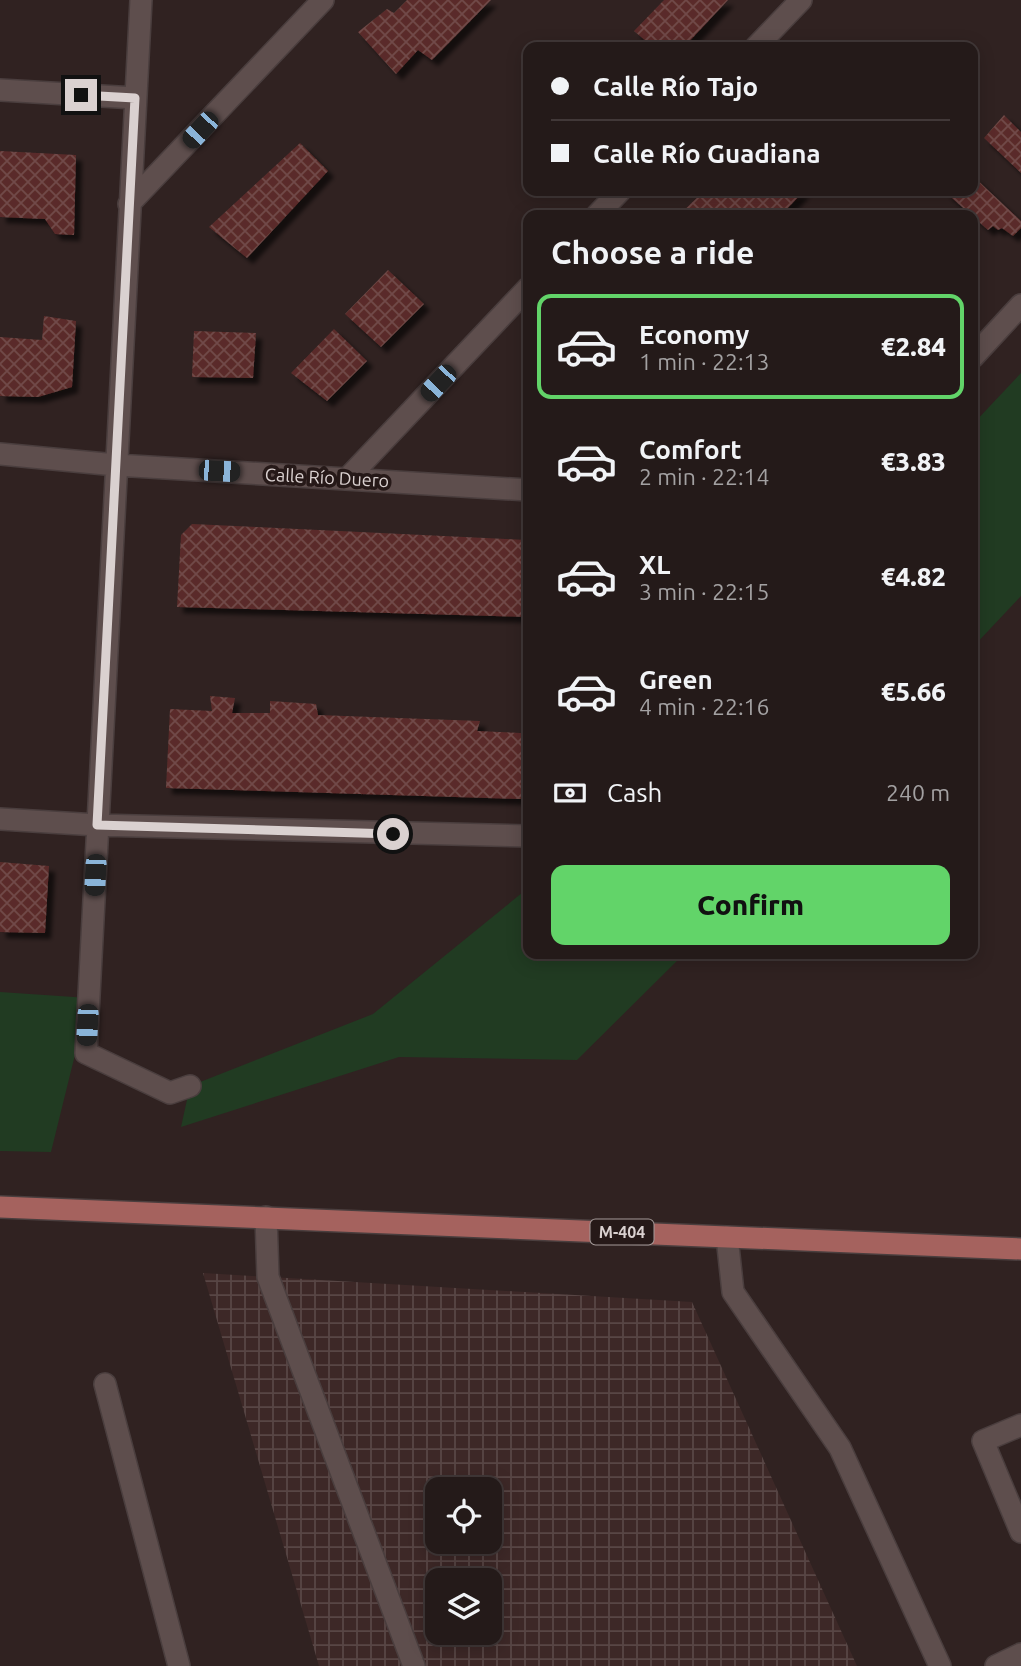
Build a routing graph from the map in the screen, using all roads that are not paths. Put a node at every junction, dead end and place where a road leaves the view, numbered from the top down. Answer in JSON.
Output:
{"nodes":[{"id":1,"x":141,"y":0,"type":"edge"},
{"id":2,"x":323,"y":0,"type":"edge"},
{"id":3,"x":801,"y":0,"type":"edge"},
{"id":4,"x":762,"y":42,"type":"edge"},
{"id":5,"x":0,"y":90,"type":"edge"},
{"id":6,"x":135,"y":98,"type":"junction"},
{"id":7,"x":616,"y":196,"type":"edge"},
{"id":8,"x":130,"y":204,"type":"junction"},
{"id":9,"x":602,"y":210,"type":"edge"},
{"id":10,"x":523,"y":293,"type":"edge"},
{"id":11,"x":1021,"y":305,"type":"edge"},
{"id":12,"x":978,"y":352,"type":"edge"},
{"id":13,"x":0,"y":454,"type":"edge"},
{"id":14,"x":116,"y":465,"type":"junction"},
{"id":15,"x":347,"y":479,"type":"junction"},
{"id":16,"x":523,"y":490,"type":"edge"},
{"id":17,"x":0,"y":819,"type":"edge"},
{"id":18,"x":97,"y":825,"type":"junction"},
{"id":19,"x":523,"y":837,"type":"edge"},
{"id":20,"x":190,"y":1086,"type":"dead end"},
{"id":21,"x":0,"y":1208,"type":"edge"},
{"id":22,"x":266,"y":1217,"type":"junction"},
{"id":23,"x":727,"y":1237,"type":"junction"},
{"id":24,"x":1021,"y":1249,"type":"edge"},
{"id":25,"x":105,"y":1384,"type":"dead end"},
{"id":26,"x":1021,"y":1425,"type":"edge"},
{"id":27,"x":1021,"y":1532,"type":"edge"},
{"id":28,"x":1021,"y":1654,"type":"edge"},
{"id":29,"x":179,"y":1666,"type":"edge"},
{"id":30,"x":414,"y":1666,"type":"edge"},
{"id":31,"x":940,"y":1666,"type":"edge"},
{"id":32,"x":996,"y":1666,"type":"edge"}],
"edges":[{"from":1,"to":6,"type":"street"},
{"from":2,"to":8,"type":"street"},
{"from":3,"to":4,"type":"street"},
{"from":5,"to":6,"type":"street"},
{"from":6,"to":8,"type":"street"},
{"from":7,"to":9,"type":"street"},
{"from":8,"to":14,"type":"street"},
{"from":10,"to":15,"type":"street"},
{"from":11,"to":12,"type":"street"},
{"from":13,"to":14,"type":"street","name":"Calle Río Duero"},
{"from":14,"to":15,"type":"street","name":"Calle Río Duero"},
{"from":14,"to":18,"type":"street"},
{"from":15,"to":16,"type":"street","name":"Calle Río Duero"},
{"from":17,"to":18,"type":"street"},
{"from":18,"to":19,"type":"street"},
{"from":18,"to":20,"type":"street"},
{"from":21,"to":22,"type":"main road","number":"M-404"},
{"from":22,"to":23,"type":"main road","number":"M-404"},
{"from":22,"to":30,"type":"street"},
{"from":23,"to":24,"type":"main road","number":"M-404"},
{"from":23,"to":31,"type":"street"},
{"from":25,"to":29,"type":"street"},
{"from":26,"to":27,"type":"street"},
{"from":28,"to":32,"type":"street"}]}
